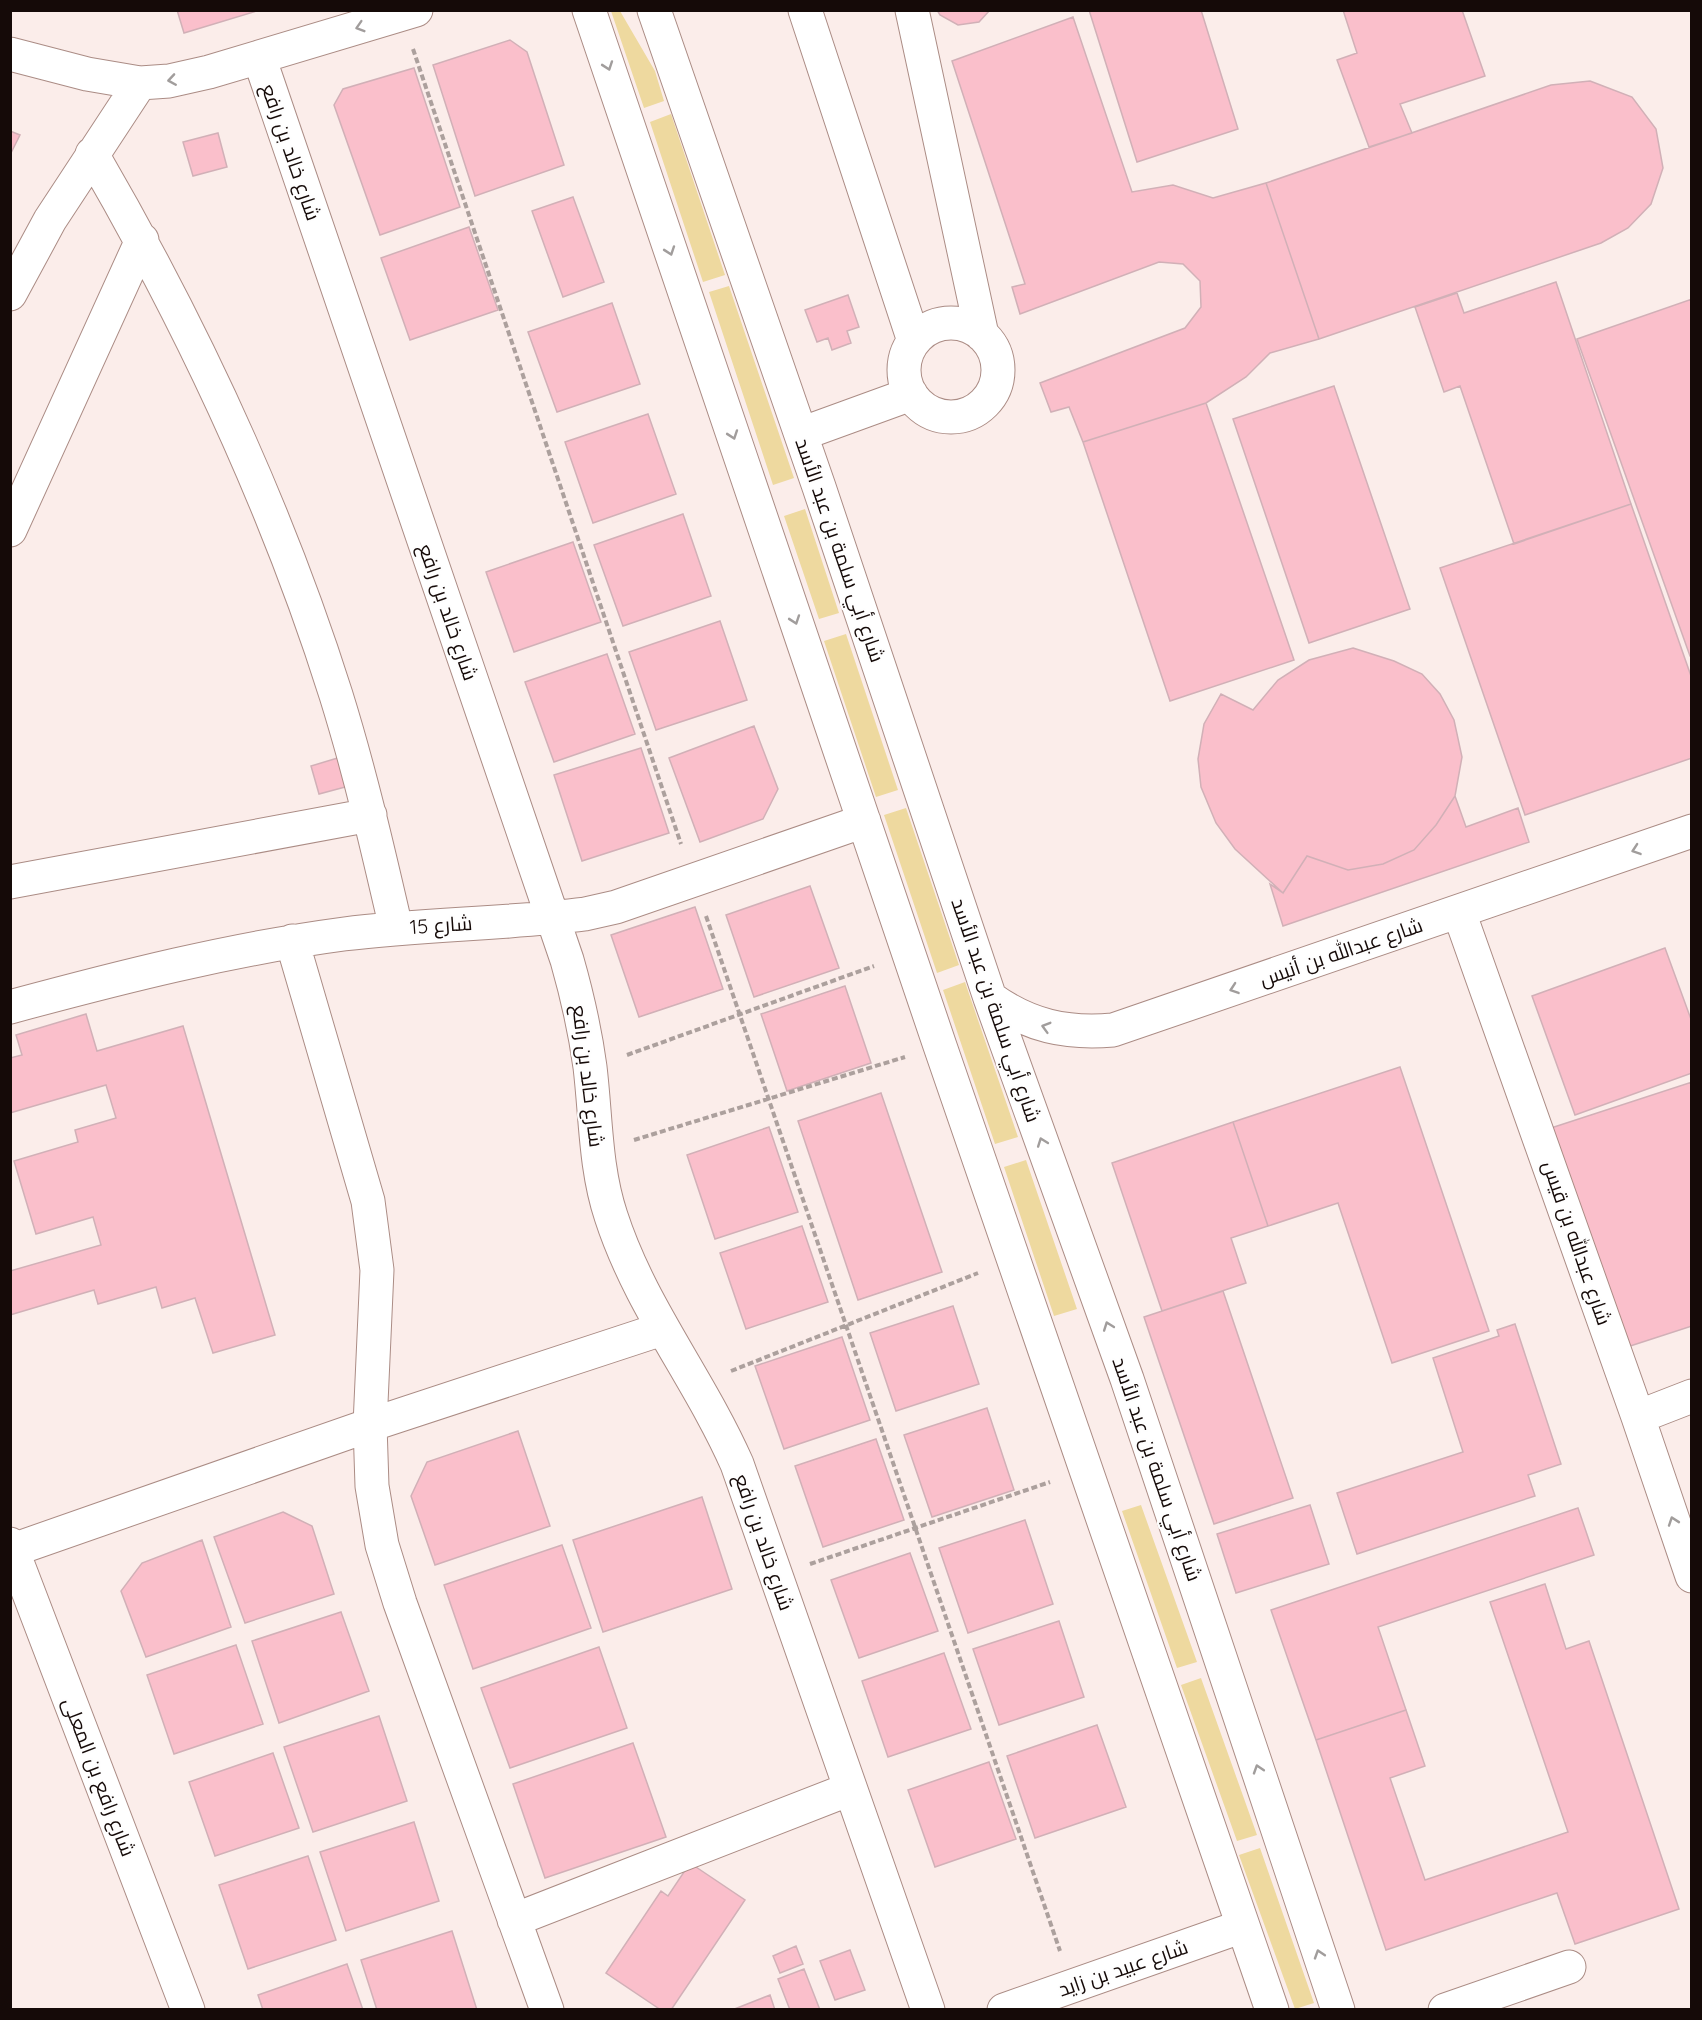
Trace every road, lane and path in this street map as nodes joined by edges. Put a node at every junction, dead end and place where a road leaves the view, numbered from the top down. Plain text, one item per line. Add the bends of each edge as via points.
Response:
1 (589, 10) edge
2 (805, 10) edge
3 (912, 10) edge
4 (409, 13) edge
5 (662, 18) edge
6 (10, 54) edge
7 (259, 57) junction
8 (140, 83) junction
9 (92, 154) junction
10 (142, 240) junction
11 (10, 294) edge
12 (982, 335) junction
13 (914, 341) junction
14 (908, 386) junction
15 (798, 426) junction
16 (10, 530) edge
17 (370, 815) junction
18 (864, 821) junction
19 (1692, 831) edge
20 (694, 881) junction
21 (10, 882) edge
22 (1459, 912) junction
23 (553, 919) junction
24 (396, 928) junction
25 (292, 941) junction
26 (909, 954) junction
27 (990, 998) junction
28 (10, 1007) edge
29 (740, 1015) junction
30 (940, 1046) junction
31 (590, 1069) junction
32 (768, 1099) junction
33 (597, 1152) junction
34 (1014, 1260) junction
35 (846, 1325) junction
36 (662, 1329) junction
37 (697, 1384) junction
38 (1692, 1396) edge
39 (1638, 1417) junction
40 (370, 1425) junction
41 (1087, 1470) junction
42 (915, 1528) junction
43 (11, 1548) edge
44 (776, 1575) junction
45 (1692, 1576) edge
46 (850, 1789) junction
47 (514, 1920) junction
48 (1243, 1926) junction
49 (1569, 1967) dead end
50 (1072, 1986) junction
51 (189, 2010) edge
52 (547, 2010) edge
53 (928, 2010) edge
54 (1004, 2010) edge
55 (1272, 2010) edge
56 (1338, 2010) edge
57 (1445, 2010) edge

1 -> 18 street
2 - 13 street
3 - 12 street
4 -> 7 street
4 - 20 path
5 - 15 street, شارع أبي سلمة بن عبد الأسد
6 - 8 street
7 -> 8 street via 179,79
7 - 23 street, شارع خالد بن رافع
8 - 9 street
9 - 10 street
9 - 11 street
10 - 16 street
10 - 17 street via 251,463 336,696
12 - 13 street via 968,327 946,324 925,331
12 - 14 street via 998,363 995,386 982,407 951,418 935,414 921,406
13 - 14 street via 904,366
14 - 15 street
15 - 27 street, شارع أبي سلمة بن عبد الأسد
17 - 21 street
17 - 24 street
18 - 20 street, شارع 15
18 - 26 street
19 -> 22 street, شارع عبدالله بن أنيس
20 - 23 street, شارع 15 via 616,908
20 - 29 path
22 -> 27 street, شارع عبدالله بن أنيس via 1113,1030 1056,1030 1010,1012
22 - 39 street, شارع عبدالله بن قيس
23 - 24 street, شارع 15
23 - 31 street, شارع خالد بن رافع via 578,996
24 - 25 street, شارع 15
25 - 28 street, شارع 15 via 142,971
25 - 40 street via 368,1201 377,1270
26 - 29 path
26 - 30 street
56 -> 27 street, شارع أبي سلمة بن عبد الأسد via 1127,1379
29 - 31 path
29 - 32 path
30 - 32 path
30 - 34 street
31 - 33 street, شارع خالد بن رافع
32 - 33 path
32 - 35 path
33 - 36 street, شارع خالد بن رافع via 610,1214 632,1273
34 - 35 path
34 - 41 street
35 - 37 path
35 - 42 path
36 - 37 street, شارع خالد بن رافع
36 - 40 street
37 - 44 street, شارع خالد بن رافع via 737,1464
38 - 39 street
45 -> 39 street, شارع عبدالله بن قيس
40 - 43 street
40 - 47 street via 372,1486 382,1545
41 - 42 path
41 - 48 street
42 - 44 path
42 - 50 path
43 - 51 street, شارع رافع بن المعلى
44 - 46 street, شارع خالد بن رافع
46 - 47 street
46 - 53 street, شارع خالد بن رافع
47 - 52 street
48 - 50 street, شارع عبيد بن زايد
48 - 55 street
49 - 57 street
50 - 54 street, شارع عبيد بن زايد

